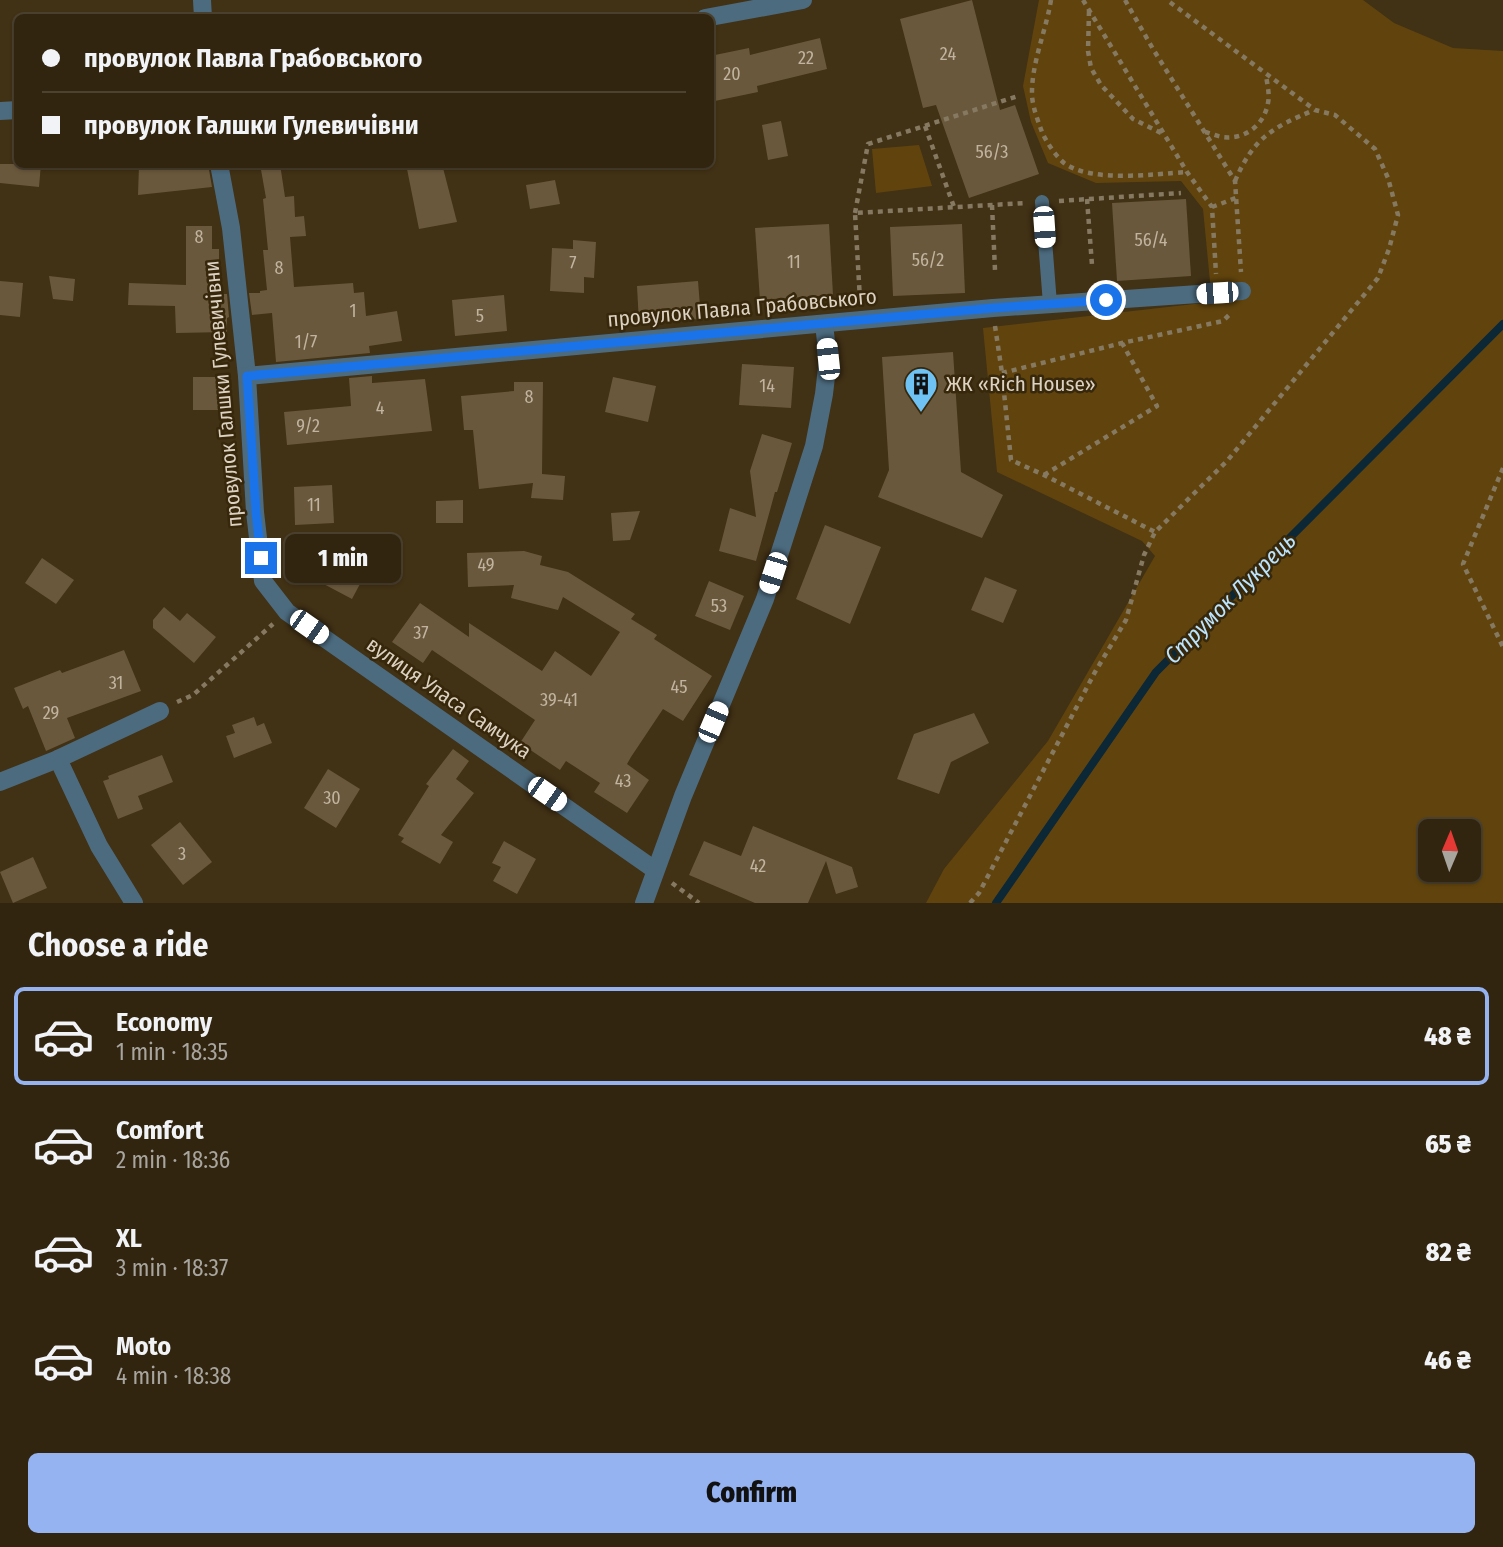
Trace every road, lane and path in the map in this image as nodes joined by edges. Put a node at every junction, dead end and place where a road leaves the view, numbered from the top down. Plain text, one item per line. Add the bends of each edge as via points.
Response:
1 (803, 0) edge
2 (1051, 0) edge
3 (1083, 0) edge
4 (1125, 0) edge
5 (1167, 0) edge
6 (1089, 10) junction
7 (714, 16) edge
8 (1265, 73) junction
9 (1017, 96) dead end
10 (1315, 110) junction
11 (925, 126) junction
12 (1204, 132) junction
13 (1165, 135) junction
14 (220, 168) edge
15 (1187, 172) junction
16 (1235, 181) junction
17 (1181, 193) dead end
18 (1236, 198) junction
19 (1087, 199) junction
20 (1042, 202) junction
21 (992, 205) junction
22 (954, 207) junction
23 (1212, 207) junction
24 (855, 214) junction
25 (1092, 265) dead end
26 (995, 270) dead end
27 (1242, 291) junction
28 (1217, 293) junction
29 (860, 301) dead end
30 (1050, 304) junction
31 (993, 308) junction
32 (824, 324) junction
33 (1122, 343) junction
34 (1002, 373) junction
35 (247, 376) junction
36 (1503, 468) edge
37 (1044, 475) junction
38 (1155, 532) junction
39 (287, 612) junction
40 (1503, 648) edge
41 (160, 711) joint
42 (58, 759) junction
43 (0, 782) edge
44 (655, 870) junction
45 (134, 903) edge
46 (644, 903) edge
47 (699, 903) edge
48 (970, 903) edge

1 - 7 street
2 - 15 path via 1032,96 1047,144 1065,163 1088,173
3 - 6 path
4 - 12 path
5 - 8 path
6 - 13 path
6 - 13 path via 1088,51 1101,85 1133,119
8 - 10 path
8 - 12 path via 1268,104 1250,132 1223,137
9 - 11 path
10 - 16 path via 1282,124 1259,141
10 - 38 path via 1335,115 1375,149 1398,215 1389,249 1378,278 1270,410 1227,461
11 - 22 path
11 - 24 path via 867,144
12 - 16 path
13 - 15 path
14 - 35 street, провулок Галшки Гулевичівни
15 - 23 path
16 - 18 path
17 - 19 path
18 - 23 path
18 - 27 path
19 - 20 path
19 - 25 path
20 - 21 path
20 - 30 lane
21 - 22 path
21 - 26 path
22 - 24 path
23 - 28 path
24 - 29 path
27 - 28 street, провулок Павла Грабовського
27 - 33 path via 1238,306 1223,321
28 - 30 street, провулок Павла Грабовського
30 - 31 street, провулок Павла Грабовського
31 - 32 street, провулок Павла Грабовського
31 - 34 path
32 - 35 street, провулок Павла Грабовського
32 - 44 street via 828,359 814,446 765,599
33 - 34 path
33 - 37 path via 1157,406
34 - 37 path via 1011,460
35 - 39 street, провулок Галшки Гулевичівни via 263,581
36 - 40 path via 1463,564
37 - 38 path
38 - 48 path via 1126,620
39 - 41 path via 193,695
39 - 44 street, вулиця Уласа Самчука
41 - 42 street
42 - 43 street
42 - 45 street via 99,846
44 - 46 street
44 - 47 path

